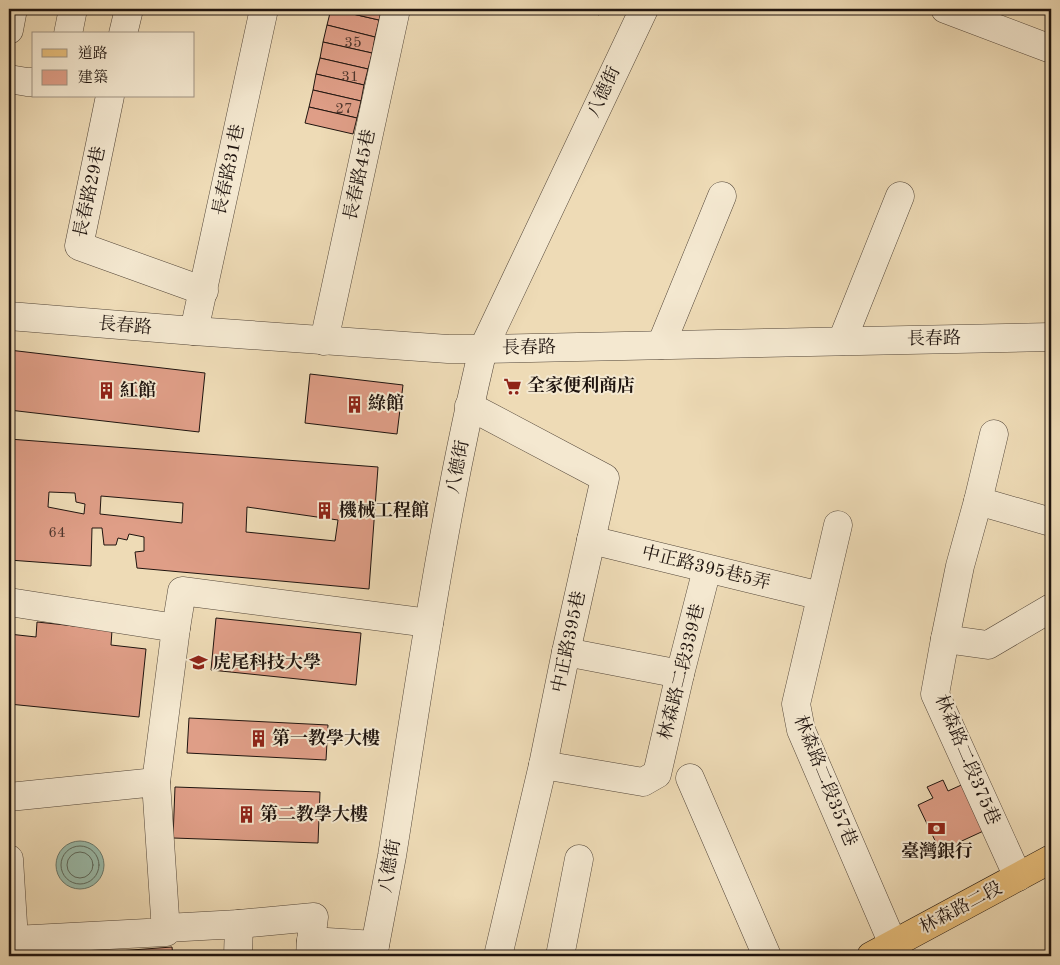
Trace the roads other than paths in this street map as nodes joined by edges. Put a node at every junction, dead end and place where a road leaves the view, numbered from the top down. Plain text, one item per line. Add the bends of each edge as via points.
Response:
1 (13, 9) edge
2 (73, 9) edge
3 (129, 9) edge
4 (264, 9) edge
5 (396, 9) edge
6 (644, 9) edge
7 (945, 9) edge
8 (9, 30) edge
9 (68, 32) edge
10 (123, 32) edge
11 (1051, 49) edge
12 (9, 79) edge
13 (32, 82) edge
14 (110, 98) edge
15 (722, 196) dead end
16 (900, 196) dead end
17 (204, 290) junction
18 (9, 316) edge
19 (194, 331) junction
20 (1051, 337) edge
21 (324, 341) junction
22 (842, 342) junction
23 (661, 345) junction
24 (482, 349) junction
25 (469, 406) junction
26 (994, 434) dead end
27 (978, 501) junction
28 (1051, 522) edge
29 (838, 525) dead end
30 (591, 540) junction
31 (708, 569) junction
32 (820, 596) junction
33 (9, 602) edge
34 (1051, 608) edge
35 (428, 623) junction
36 (176, 628) junction
37 (945, 639) junction
38 (566, 652) junction
39 (680, 674) junction
40 (543, 765) junction
41 (690, 778) dead end
42 (156, 782) junction
43 (9, 797) edge
44 (579, 858) dead end
45 (9, 859) edge
46 (1051, 859) edge
47 (1018, 877) junction
48 (239, 924) junction
49 (166, 928) junction
50 (11, 941) edge
51 (310, 948) edge
52 (882, 950) edge
53 (374, 951) edge
54 (238, 956) edge
55 (498, 956) edge
56 (560, 956) edge
57 (767, 956) edge

1 - 8 street
2 - 9 street
3 - 10 street
4 - 17 street, 長春路31巷
5 - 21 street, 長春路45巷
6 - 24 street, 八德街
7 - 11 street
12 - 13 street
14 - 17 street, 長春路29巷 via 79,246
15 - 23 street
16 - 22 street
17 - 19 street, 長春路31巷
18 - 19 street, 長春路
19 - 21 street, 長春路
20 - 22 street, 長春路
21 - 24 street, 長春路
22 - 23 street, 長春路
23 - 24 street, 長春路
24 - 25 street, 八德街
25 - 30 street, 中正路395巷 via 605,478
25 - 35 street, 八德街
26 - 27 street, 林森路二段375巷
27 - 28 street
27 - 37 street, 林森路二段375巷
29 - 32 street, 林森路二段357巷
30 - 31 street, 中正路395巷5弄
30 - 38 street, 中正路395巷
31 - 32 street, 中正路395巷5弄
31 - 39 street, 林森路二段339巷
32 - 52 street, 林森路二段357巷 via 796,704 801,730
33 - 36 street
34 - 37 street via 988,645
35 - 36 street via 182,590
35 - 53 street, 八德街
36 - 42 street
37 - 47 street, 林森路二段375巷 via 935,694
38 - 39 street
38 - 40 street, 中正路395巷
39 - 40 street, 林森路二段339巷 via 657,774 644,782
40 - 55 street, 中正路395巷
41 - 57 street
42 - 43 street
42 - 49 street
44 - 56 street
45 - 50 street
46 - 47 main road, 林森路二段
47 - 52 main road, 林森路二段
48 - 49 street
48 - 51 street via 314,917
48 - 54 street
49 - 50 street via 166,932
51 - 53 street

